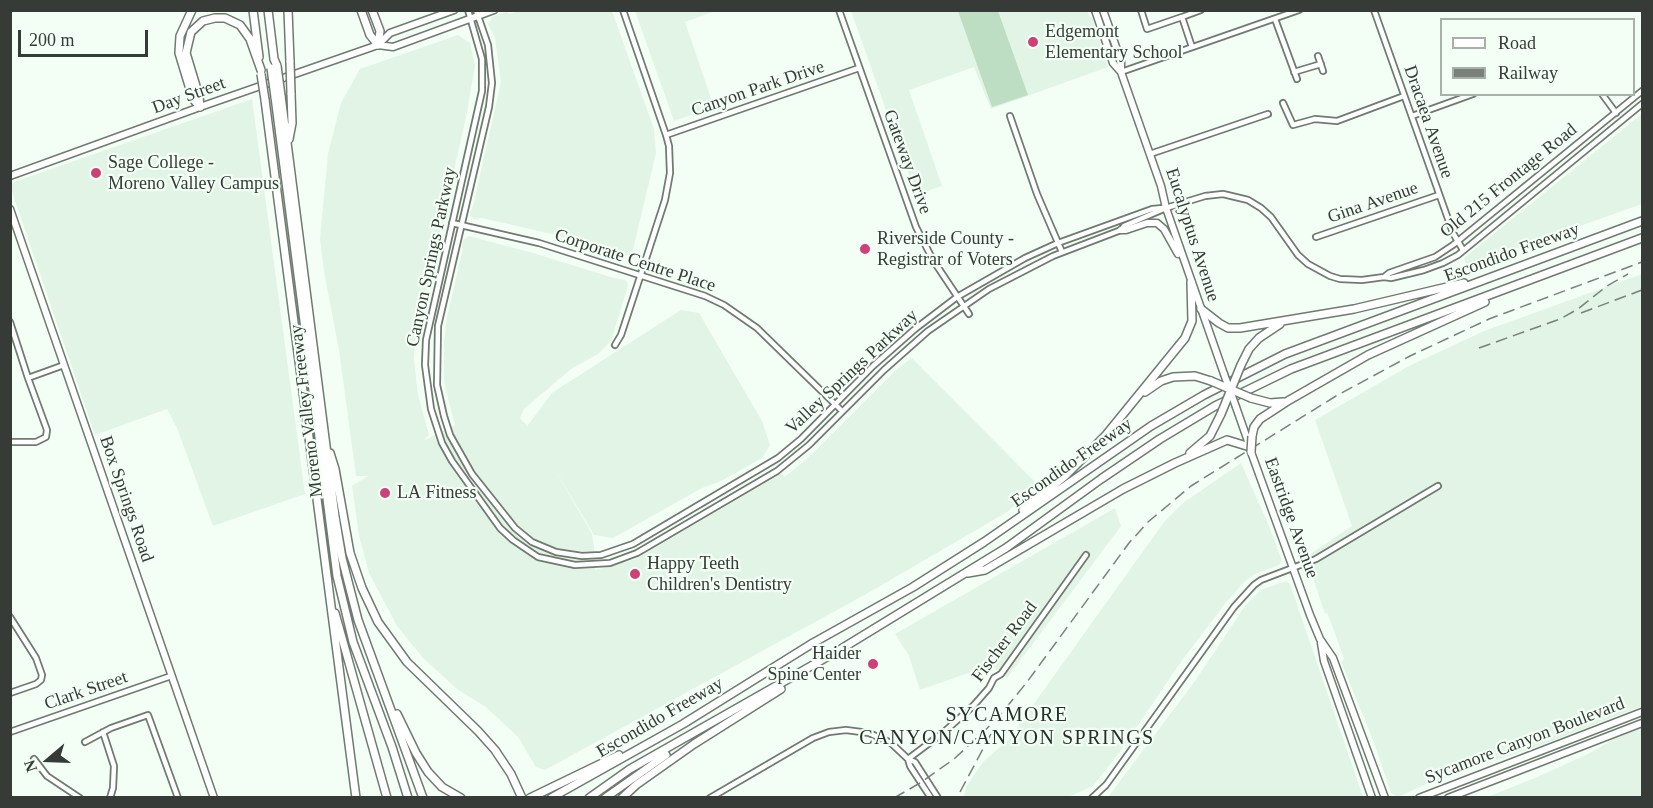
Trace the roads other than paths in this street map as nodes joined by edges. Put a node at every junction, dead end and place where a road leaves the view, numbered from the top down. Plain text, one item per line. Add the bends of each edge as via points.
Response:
1 (192, 10) edge
2 (253, 10) edge
3 (268, 10) edge
4 (288, 10) edge
5 (361, 10) edge
6 (372, 10) edge
7 (454, 10) edge
8 (468, 10) edge
9 (494, 10) edge
10 (623, 10) edge
11 (839, 10) edge
12 (1095, 10) edge
13 (1141, 10) edge
14 (1201, 10) edge
15 (1299, 10) edge
16 (1374, 10) edge
17 (1106, 11) edge
18 (475, 15) edge
19 (1182, 17) junction
20 (1275, 19) junction
21 (378, 45) junction
22 (1192, 47) junction
23 (1318, 56) dead end
24 (1321, 64) junction
25 (859, 68) junction
26 (1323, 71) dead end
27 (261, 72) junction
28 (1121, 72) junction
29 (1294, 72) junction
30 (1297, 80) dead end
31 (1642, 91) edge
32 (1404, 96) junction
33 (1467, 96) edge
34 (1603, 96) edge
35 (278, 97) junction
36 (1283, 103) dead end
37 (1642, 104) edge
38 (200, 107) junction
39 (1616, 113) junction
40 (1268, 114) dead end
41 (1010, 116) dead end
42 (1412, 116) junction
43 (666, 135) junction
44 (288, 145) junction
45 (1150, 154) junction
46 (10, 176) edge
47 (1439, 195) junction
48 (1166, 208) junction
49 (10, 209) edge
50 (1642, 221) edge
51 (452, 223) junction
52 (462, 225) junction
53 (1121, 230) junction
54 (1316, 237) dead end
55 (1642, 238) edge
56 (1457, 241) junction
57 (1058, 243) junction
58 (1463, 250) junction
59 (1062, 252) junction
60 (1187, 270) junction
61 (641, 274) junction
62 (1384, 277) junction
63 (1538, 278) junction
64 (1476, 281) junction
65 (1191, 282) junction
66 (957, 297) junction
67 (963, 306) junction
68 (1202, 309) junction
69 (969, 314) dead end
70 (10, 322) edge
71 (1285, 322) junction
72 (615, 345) dead end
73 (64, 365) junction
74 (27, 378) junction
75 (1230, 391) junction
76 (1286, 402) junction
77 (835, 404) junction
78 (1132, 404) junction
79 (1236, 407) joint
80 (842, 411) junction
81 (1249, 438) junction
82 (10, 442) edge
83 (327, 443) junction
84 (1250, 449) junction
85 (1175, 463) junction
86 (1438, 486) dead end
87 (532, 542) joint
88 (984, 542) junction
89 (529, 550) joint
90 (1086, 555) dead end
91 (1294, 567) junction
92 (963, 575) junction
93 (327, 581) junction
94 (10, 617) edge
95 (1320, 639) junction
96 (841, 649) junction
97 (171, 676) junction
98 (10, 693) edge
99 (387, 698) junction
100 (1642, 712) edge
101 (1642, 723) edge
102 (683, 724) junction
103 (708, 727) junction
104 (10, 732) edge
105 (104, 732) junction
106 (85, 742) dead end
107 (34, 759) dead end
108 (908, 759) junction
109 (350, 763) junction
110 (80, 798) edge
111 (110, 798) edge
112 (178, 798) edge
113 (214, 798) edge
114 (350, 798) edge
115 (356, 798) edge
116 (387, 798) edge
117 (408, 798) edge
118 (423, 798) edge
119 (461, 798) edge
120 (522, 798) edge
121 (530, 798) edge
122 (551, 798) edge
123 (589, 798) edge
124 (605, 798) edge
125 (622, 798) edge
126 (710, 798) edge
127 (931, 798) edge
128 (938, 798) edge
129 (1092, 798) edge
130 (1372, 798) edge
131 (1385, 798) edge
132 (1419, 798) edge
133 (1448, 798) edge

1 - 38 highway via 180,36 179,53 193,99
2 - 27 highway, Moreno Valley Freeway
3 - 35 highway, Moreno Valley Freeway, bridge
4 - 44 highway, bridge via 292,123
5 - 21 highway
6 - 21 highway via 380,31
7 - 21 main road, Day Street via 390,33
8 - 18 street, Canyon Springs Parkway
9 - 18 main road, Day Street
10 - 43 street
11 - 25 street, Gateway Drive
12 - 28 main road, Eucalyptus Avenue via 1113,63
13 - 19 street via 1147,28
14 - 19 street
15 - 20 street
16 - 32 street, Dracaea Avenue
17 - 28 main road, Eucalyptus Avenue
18 - 21 main road, Day Street via 393,47
18 - 51 street, Canyon Springs Parkway via 483,78
18 - 52 street, Canyon Springs Parkway via 488,45 492,83
19 - 22 street
20 - 22 street
20 - 29 street
21 - 38 main road, Day Street
22 - 28 street
23 - 24 street
24 - 26 street
24 - 29 street
25 - 43 street, Canyon Park Drive
25 - 66 street, Gateway Drive via 915,227
27 - 38 highway via 250,39 240,25 225,18 203,21 191,32 186,53
27 - 93 highway, Moreno Valley Freeway, bridge
28 - 45 main road, Eucalyptus Avenue
29 - 30 street
31 - 39 street, Old 215 Frontage Road
32 - 36 street via 1337,121 1315,119 1293,125
32 - 42 street, Dracaea Avenue
33 - 42 street
34 - 39 street
35 - 44 highway, Moreno Valley Freeway
35 - 117 highway via 337,576 354,642
37 - 58 street, Old 215 Frontage Road
38 - 46 main road, Day Street
39 - 56 street, Old 215 Frontage Road
40 - 45 street
41 - 57 street
42 - 47 street, Dracaea Avenue
43 - 61 street via 670,159 668,188
44 - 83 highway, Moreno Valley Freeway
45 - 48 main road, Eucalyptus Avenue
47 - 54 street, Gina Avenue
47 - 56 street, Dracaea Avenue
48 - 53 street, Valley Springs Parkway
48 - 57 street, Valley Springs Parkway via 1152,209
48 - 60 main road, Eucalyptus Avenue
48 - 62 street, Old 215 Frontage Road via 1212,194 1240,197 1271,217 1298,255 1319,271 1341,279
49 - 73 main road, Box Springs Road
50 - 64 highway, Escondido Freeway
51 - 52 street, Corporate Centre Place
51 - 89 street, Canyon Springs Parkway via 426,340 431,409 442,443 464,478 500,528
52 - 61 street, Corporate Centre Place
52 - 87 street, Canyon Springs Parkway via 437,334 436,372 442,409 450,435 468,468 501,513
53 - 59 street, Valley Springs Parkway
53 - 60 main road via 1150,222 1159,225
55 - 63 highway, Escondido Freeway
56 - 58 street, Dracaea Avenue
56 - 62 street, Old 215 Frontage Road via 1435,257
57 - 59 street
57 - 66 street, Valley Springs Parkway
58 - 62 street, Old 215 Frontage Road via 1435,267
59 - 67 street, Valley Springs Parkway
60 - 65 main road, Eucalyptus Avenue
61 - 72 street
61 - 77 street, Corporate Centre Place via 705,296 740,315
63 - 76 highway via 1368,356
63 - 92 highway, Escondido Freeway via 1291,369 1215,406 1160,439
64 - 71 highway
64 - 88 highway, Escondido Freeway via 1285,354 1204,394 1151,426
65 - 68 main road, Eucalyptus Avenue
65 - 78 highway via 1189,332
66 - 67 street, Gateway Drive
66 - 77 street, Valley Springs Parkway via 896,346
67 - 69 street, Gateway Drive
67 - 80 street, Valley Springs Parkway via 897,357
68 - 71 highway via 1228,328
68 - 75 main road, Eucalyptus Avenue, bridge
70 - 74 street
71 - 75 highway, bridge via 1259,338 1250,349
73 - 74 street
73 - 97 main road, Box Springs Road
74 - 82 street via 45,422 46,437 36,442
75 - 76 highway, bridge via 1270,403
75 - 78 highway, bridge via 1195,376 1173,377 1152,386
75 - 79 main road, Eucalyptus Avenue, bridge
75 - 85 highway, bridge via 1210,436
76 - 81 highway via 1260,419
77 - 80 street, Corporate Centre Place
77 - 87 street, Valley Springs Parkway via 778,458 633,544 609,553 582,556 556,552
78 - 88 highway via 1065,476
79 - 81 main road, Eastridge Avenue
80 - 89 street, Valley Springs Parkway via 784,466 637,554 610,563 575,565 538,557
81 - 84 highway, bridge
83 - 99 highway, Moreno Valley Freeway via 346,574 358,620
83 - 120 highway via 350,553 378,622 407,662 487,741
84 - 85 highway via 1227,440
84 - 91 main road, Eastridge Avenue, bridge
85 - 92 highway via 985,570
86 - 91 street via 1316,559
88 - 102 highway, Escondido Freeway
90 - 108 street, Fischer Road via 1001,674 944,732
91 - 95 main road, Eastridge Avenue
91 - 129 street via 1261,580 1242,597 1106,786
92 - 96 highway, Escondido Freeway
93 - 109 highway, Moreno Valley Freeway
93 - 116 highway
94 - 98 street via 42,675 36,684
95 - 130 main road, Eastridge Avenue via 1324,661
95 - 131 main road, Eastridge Avenue via 1333,658
96 - 103 highway, Escondido Freeway
96 - 125 highway via 694,744
97 - 104 street, Clark Street
97 - 113 main road, Box Springs Road
99 - 118 highway, Moreno Valley Freeway
99 - 119 highway via 428,772 442,787
100 - 132 main road, Sycamore Canyon Boulevard
101 - 133 main road, Sycamore Canyon Boulevard
102 - 121 highway
102 - 122 highway, Escondido Freeway
103 - 123 highway, Escondido Freeway via 630,770
103 - 124 highway
105 - 106 street
105 - 111 street via 114,766
105 - 112 street via 148,715
107 - 110 street via 47,776
108 - 126 street via 891,743 869,733 829,732
108 - 127 street
108 - 128 street via 915,762
109 - 114 highway
109 - 115 highway, Moreno Valley Freeway

